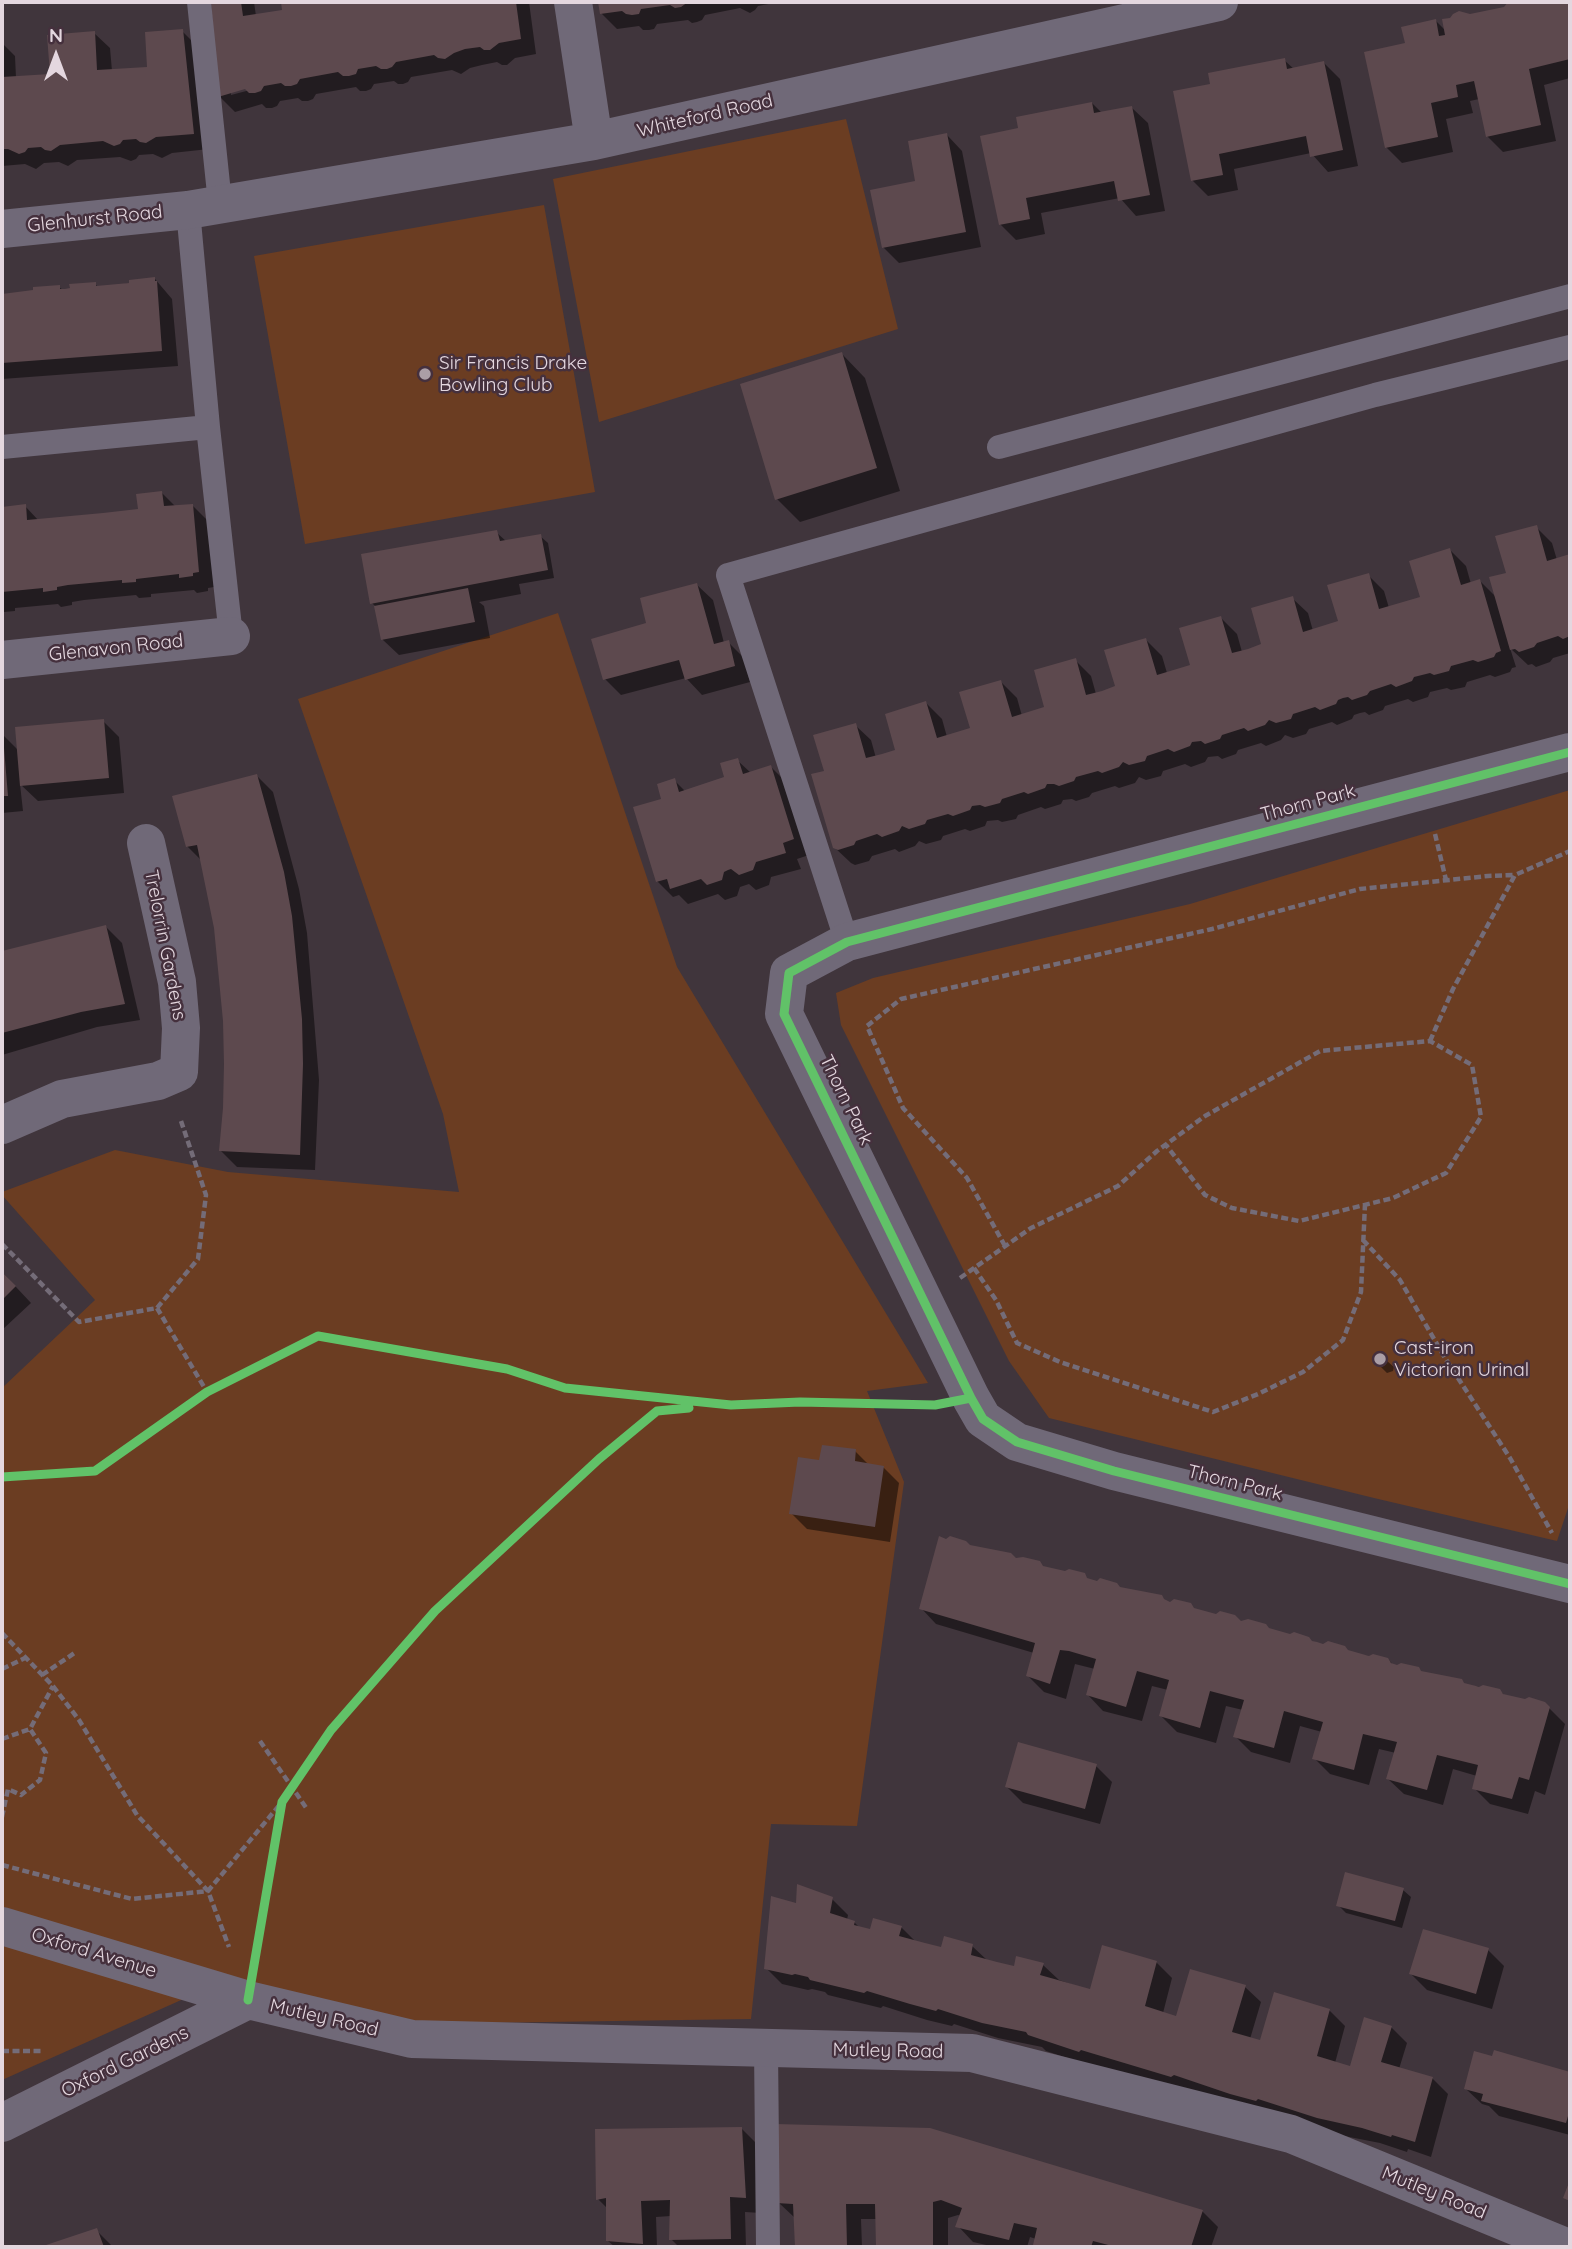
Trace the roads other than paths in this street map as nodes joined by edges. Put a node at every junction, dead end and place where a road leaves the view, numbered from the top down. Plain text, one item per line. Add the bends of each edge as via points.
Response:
1 (200, 2) edge
2 (573, 2) edge
3 (1219, 2) edge
4 (594, 141) junction
5 (204, 207) junction
6 (2, 229) edge
7 (1570, 296) edge
8 (1570, 347) edge
9 (208, 427) junction
10 (2, 447) edge
11 (999, 447) dead end
12 (231, 636) joint
13 (2, 660) edge
14 (1570, 752) edge
15 (146, 843) dead end
16 (847, 942) junction
17 (2, 1125) edge
18 (1570, 1584) edge
19 (2, 1926) edge
20 (186, 1981) joint
21 (248, 2000) junction
22 (766, 2048) junction
23 (2, 2123) edge
24 (768, 2247) edge
25 (1566, 2247) edge

1 - 5 lane
2 - 4 street
3 - 4 street, Whiteford Road
4 - 5 street, Whiteford Road
5 - 6 street, Glenhurst Road
5 - 9 lane
7 - 11 lane
8 - 16 lane via 1375,395 728,575
9 - 10 lane
9 - 12 lane
12 - 13 street, Glenavon Road
14 - 16 street, Thorn Park
15 - 17 street, Trelorrin Gardens via 177,982 179,1072 158,1081 62,1099
16 - 18 street, Thorn Park via 789,973 784,1014 983,1419 1017,1442 1114,1471
19 - 20 street, Oxford Avenue
20 - 21 street, Mutley Road
21 - 22 street, Mutley Road via 412,2039
21 - 23 street, Oxford Gardens
22 - 24 lane
22 - 25 street, Mutley Road via 972,2053 1291,2134

